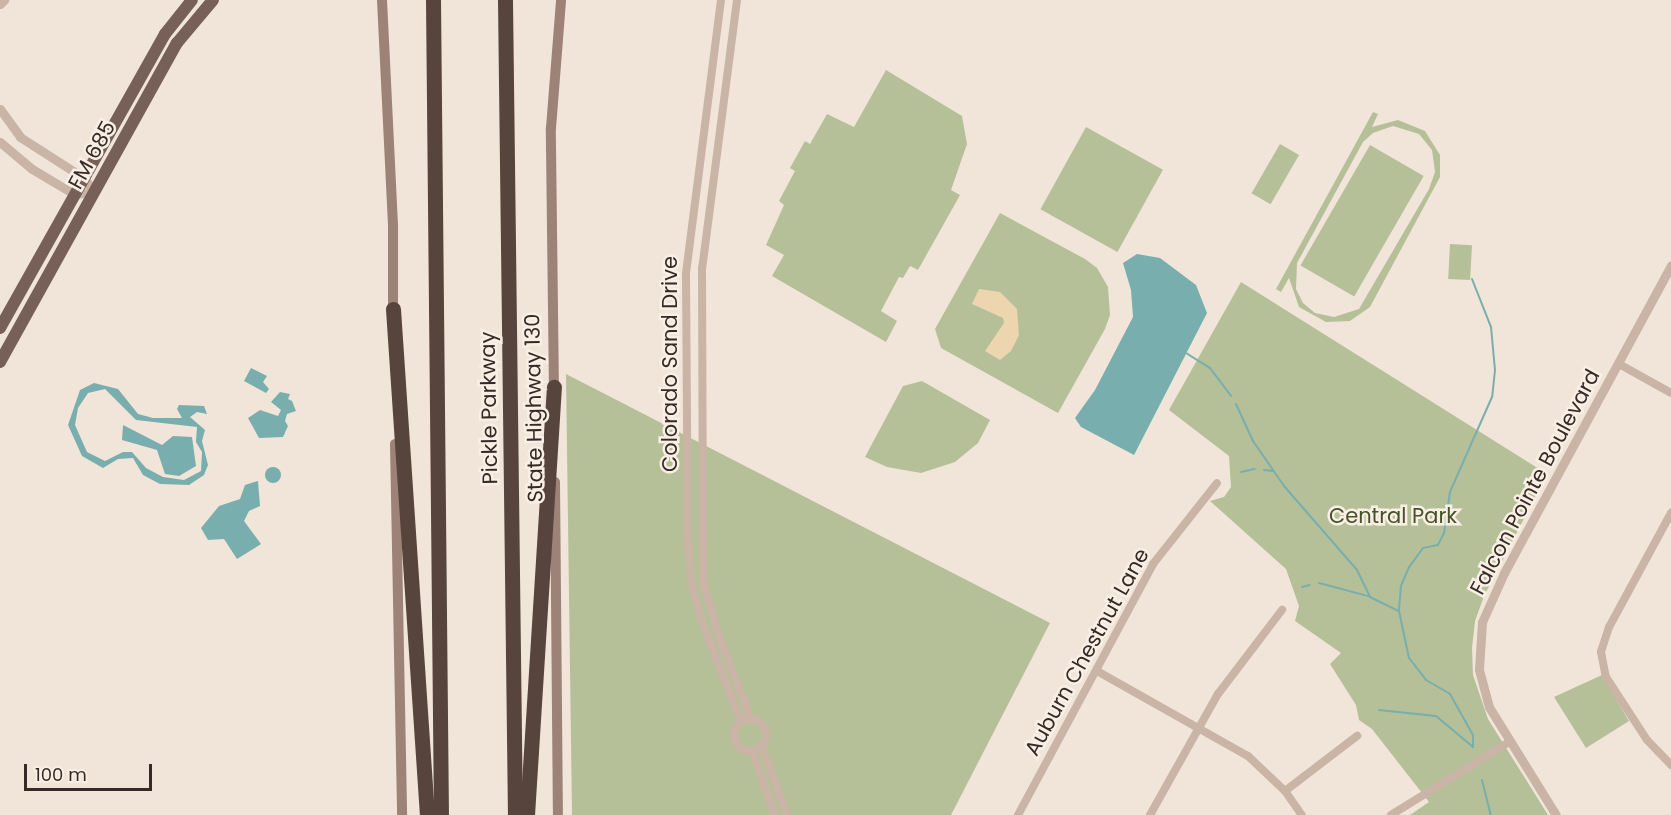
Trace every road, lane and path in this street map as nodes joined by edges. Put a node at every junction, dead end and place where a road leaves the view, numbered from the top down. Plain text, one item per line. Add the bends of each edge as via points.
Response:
1 (4, 0) edge
2 (192, 0) edge
3 (213, 0) edge
4 (382, 0) edge
5 (433, 0) edge
6 (506, 0) edge
7 (561, 0) edge
8 (721, 0) edge
9 (737, 0) edge
10 (0, 4) edge
11 (0, 109) edge
12 (0, 142) edge
13 (39, 152) junction
14 (32, 169) junction
15 (84, 178) junction
16 (94, 192) junction
17 (74, 194) junction
18 (1671, 266) edge
19 (686, 275) junction
20 (702, 290) junction
21 (393, 309) junction
22 (0, 328) edge
23 (0, 362) edge
24 (1619, 364) junction
25 (554, 387) junction
26 (1671, 393) edge
27 (1217, 483) dead end
28 (1671, 513) edge
29 (1282, 610) dead end
30 (1097, 671) junction
31 (751, 719) junction
32 (741, 722) junction
33 (1198, 728) junction
34 (1357, 736) dead end
35 (1509, 742) junction
36 (762, 747) junction
37 (752, 751) junction
38 (1671, 765) edge
39 (1285, 791) junction
40 (402, 815) edge
41 (427, 815) edge
42 (441, 815) edge
43 (515, 815) edge
44 (527, 815) edge
45 (558, 815) edge
46 (775, 815) edge
47 (787, 815) edge
48 (1018, 815) edge
49 (1150, 815) edge
50 (1302, 815) edge
51 (1391, 815) edge
52 (1556, 815) edge

1 - 10 street
2 - 15 main road, FM 685 / FM 685 via 165,34
3 - 16 main road, FM 685 / FM 685 via 177,44
4 - 21 main road
5 - 42 highway
6 - 43 highway, Pickle Parkway
7 - 25 main road, State Highway 130 via 551,128
8 - 19 street, Colorado Sand Drive
9 - 20 street, Colorado Sand Drive
11 - 13 street via 20,138
12 - 14 street
13 - 14 street
13 - 15 street
14 - 17 street
15 - 16 street
15 - 17 main road, FM 685 / FM 685
16 - 17 street
16 - 23 main road, FM 685 / FM 685
17 - 22 main road, FM 685 / FM 685
18 - 24 street, Falcon Pointe Boulevard
19 - 20 street
19 - 32 street, Colorado Sand Drive via 692,581 701,619
20 - 31 street, Colorado Sand Drive via 703,582
21 - 40 main road
21 - 41 highway
24 - 26 street
24 - 35 street, Falcon Pointe Boulevard via 1504,573 1482,622 1478,651 1482,686
25 - 44 highway
25 - 45 main road, State Highway 130
27 - 30 street, Auburn Chestnut Lane via 1153,564
28 - 38 street via 1609,627 1601,652 1606,677 1647,740
29 - 33 street via 1218,694
30 - 33 street
30 - 48 street, Auburn Chestnut Lane
31 - 32 street
31 - 36 street via 761,723 766,732
32 - 37 street via 735,730 735,741 742,749
33 - 39 street via 1248,756
33 - 49 street
34 - 39 street
35 - 51 street
35 - 52 street, Falcon Pointe Boulevard
36 - 37 street
36 - 47 street
37 - 46 street
39 - 50 street

